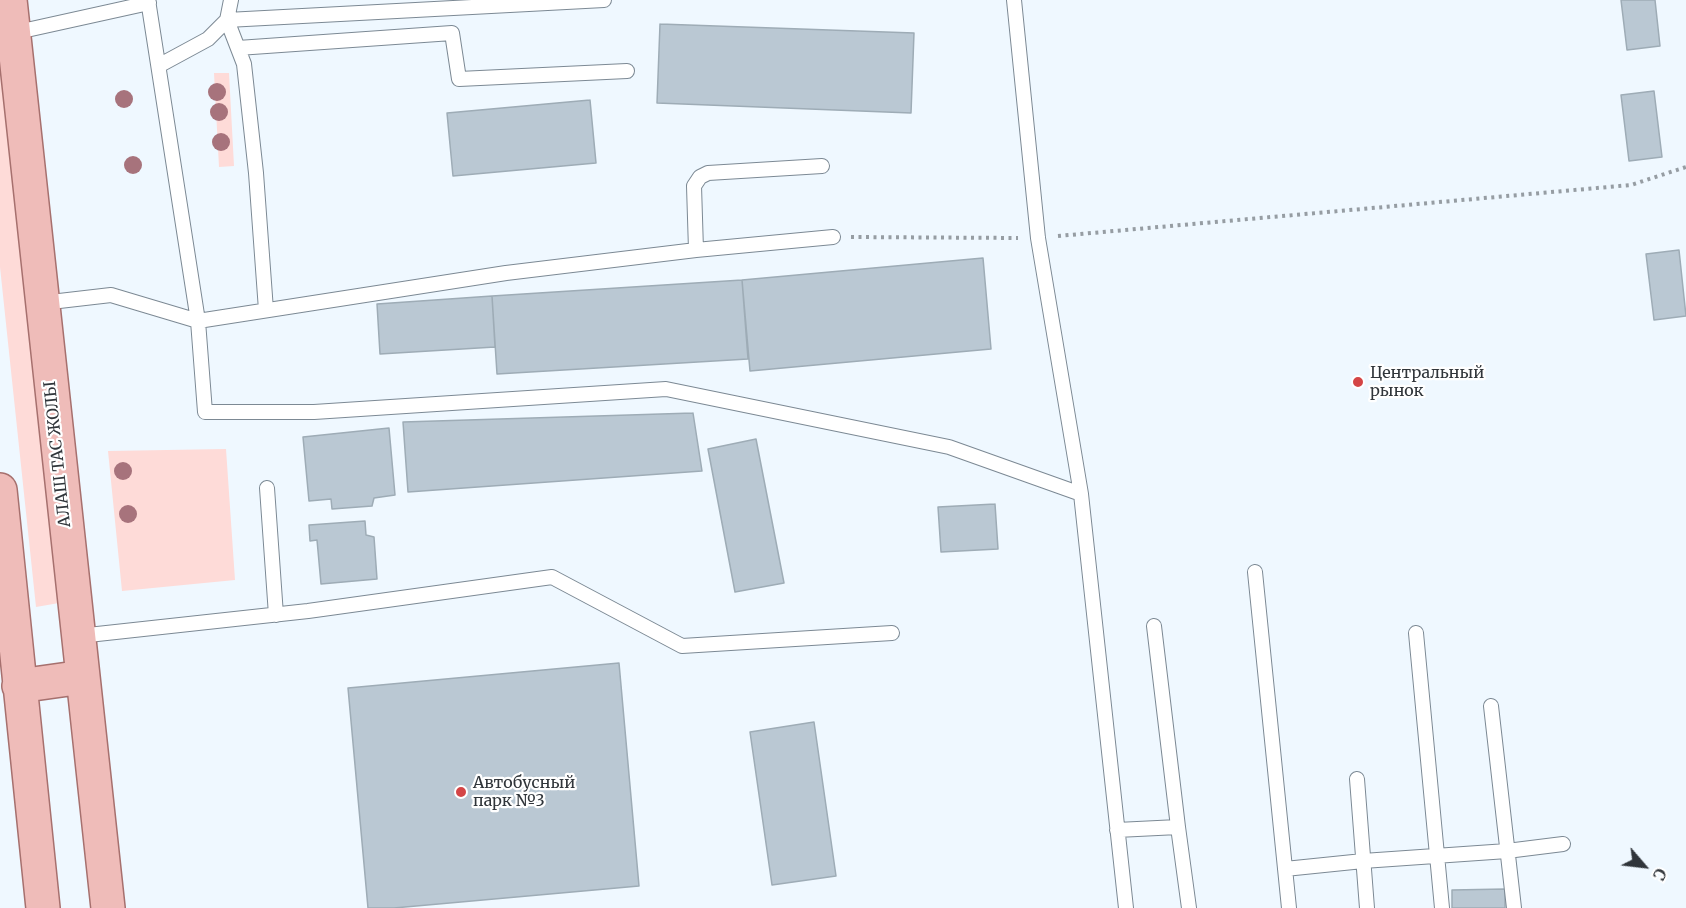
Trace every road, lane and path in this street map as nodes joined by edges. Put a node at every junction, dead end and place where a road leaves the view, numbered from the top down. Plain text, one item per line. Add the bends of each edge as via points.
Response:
1 (10, 0) edge
2 (231, 0) edge
3 (604, 0) edge
4 (1014, 0) edge
5 (148, 1) edge
6 (100, 7) edge
7 (227, 20) junction
8 (14, 33) junction
9 (238, 48) junction
10 (160, 65) junction
11 (627, 71) dead end
12 (822, 166) dead end
13 (1686, 167) edge
14 (832, 237) joint
15 (1038, 238) junction
16 (696, 250) junction
17 (42, 303) junction
18 (266, 310) junction
19 (198, 321) junction
20 (267, 488) dead end
21 (0, 490) edge
22 (1081, 494) junction
23 (1255, 572) dead end
24 (276, 615) junction
25 (1154, 626) dead end
26 (892, 633) dead end
27 (1416, 633) dead end
28 (79, 636) junction
29 (83, 677) junction
30 (19, 686) junction
31 (1491, 706) dead end
32 (1357, 779) dead end
33 (1178, 827) junction
34 (1117, 830) junction
35 (1563, 843) dead end
36 (1507, 851) junction
37 (1437, 857) junction
38 (1363, 861) junction
39 (1285, 868) junction
40 (42, 908) edge
41 (108, 908) edge
42 (1126, 908) edge
43 (1189, 908) edge
44 (1289, 908) edge
45 (1367, 908) edge
46 (1442, 908) edge
47 (1514, 908) edge

1 - 8 main road, АЛАШ ТАС ЖОЛЫ
2 - 7 lane
3 - 7 lane
4 - 15 lane
5 - 6 lane
5 - 10 lane
6 - 8 lane
7 - 9 lane
7 - 10 lane via 208,39
8 - 17 main road, АЛАШ ТАС ЖОЛЫ
9 - 11 lane via 452,33 459,79
9 - 18 lane via 244,64 256,173
10 - 19 lane
12 - 16 lane via 708,173 700,177 694,186
13 - 15 path via 1631,185
14 - 15 path
14 - 16 lane
15 - 22 lane
16 - 18 lane via 506,273
17 - 19 lane via 111,294
17 - 28 main road, АЛАШ ТАС ЖОЛЫ
18 - 19 lane
19 - 22 lane via 206,412 314,412 666,389 949,447
20 - 24 lane
21 - 30 main road
22 - 34 lane
23 - 39 lane
24 - 26 lane via 552,577 682,646
24 - 28 lane
25 - 33 lane
27 - 37 lane
28 - 29 main road, АЛАШ ТАС ЖОЛЫ
29 - 30 main road
29 - 41 main road, АЛАШ ТАС ЖОЛЫ
30 - 40 main road
31 - 36 lane
32 - 38 lane
33 - 34 lane
33 - 43 lane
34 - 42 lane
35 - 36 lane
36 - 37 lane
36 - 47 lane
37 - 38 lane
37 - 46 lane
38 - 39 lane
38 - 45 lane
39 - 44 lane

